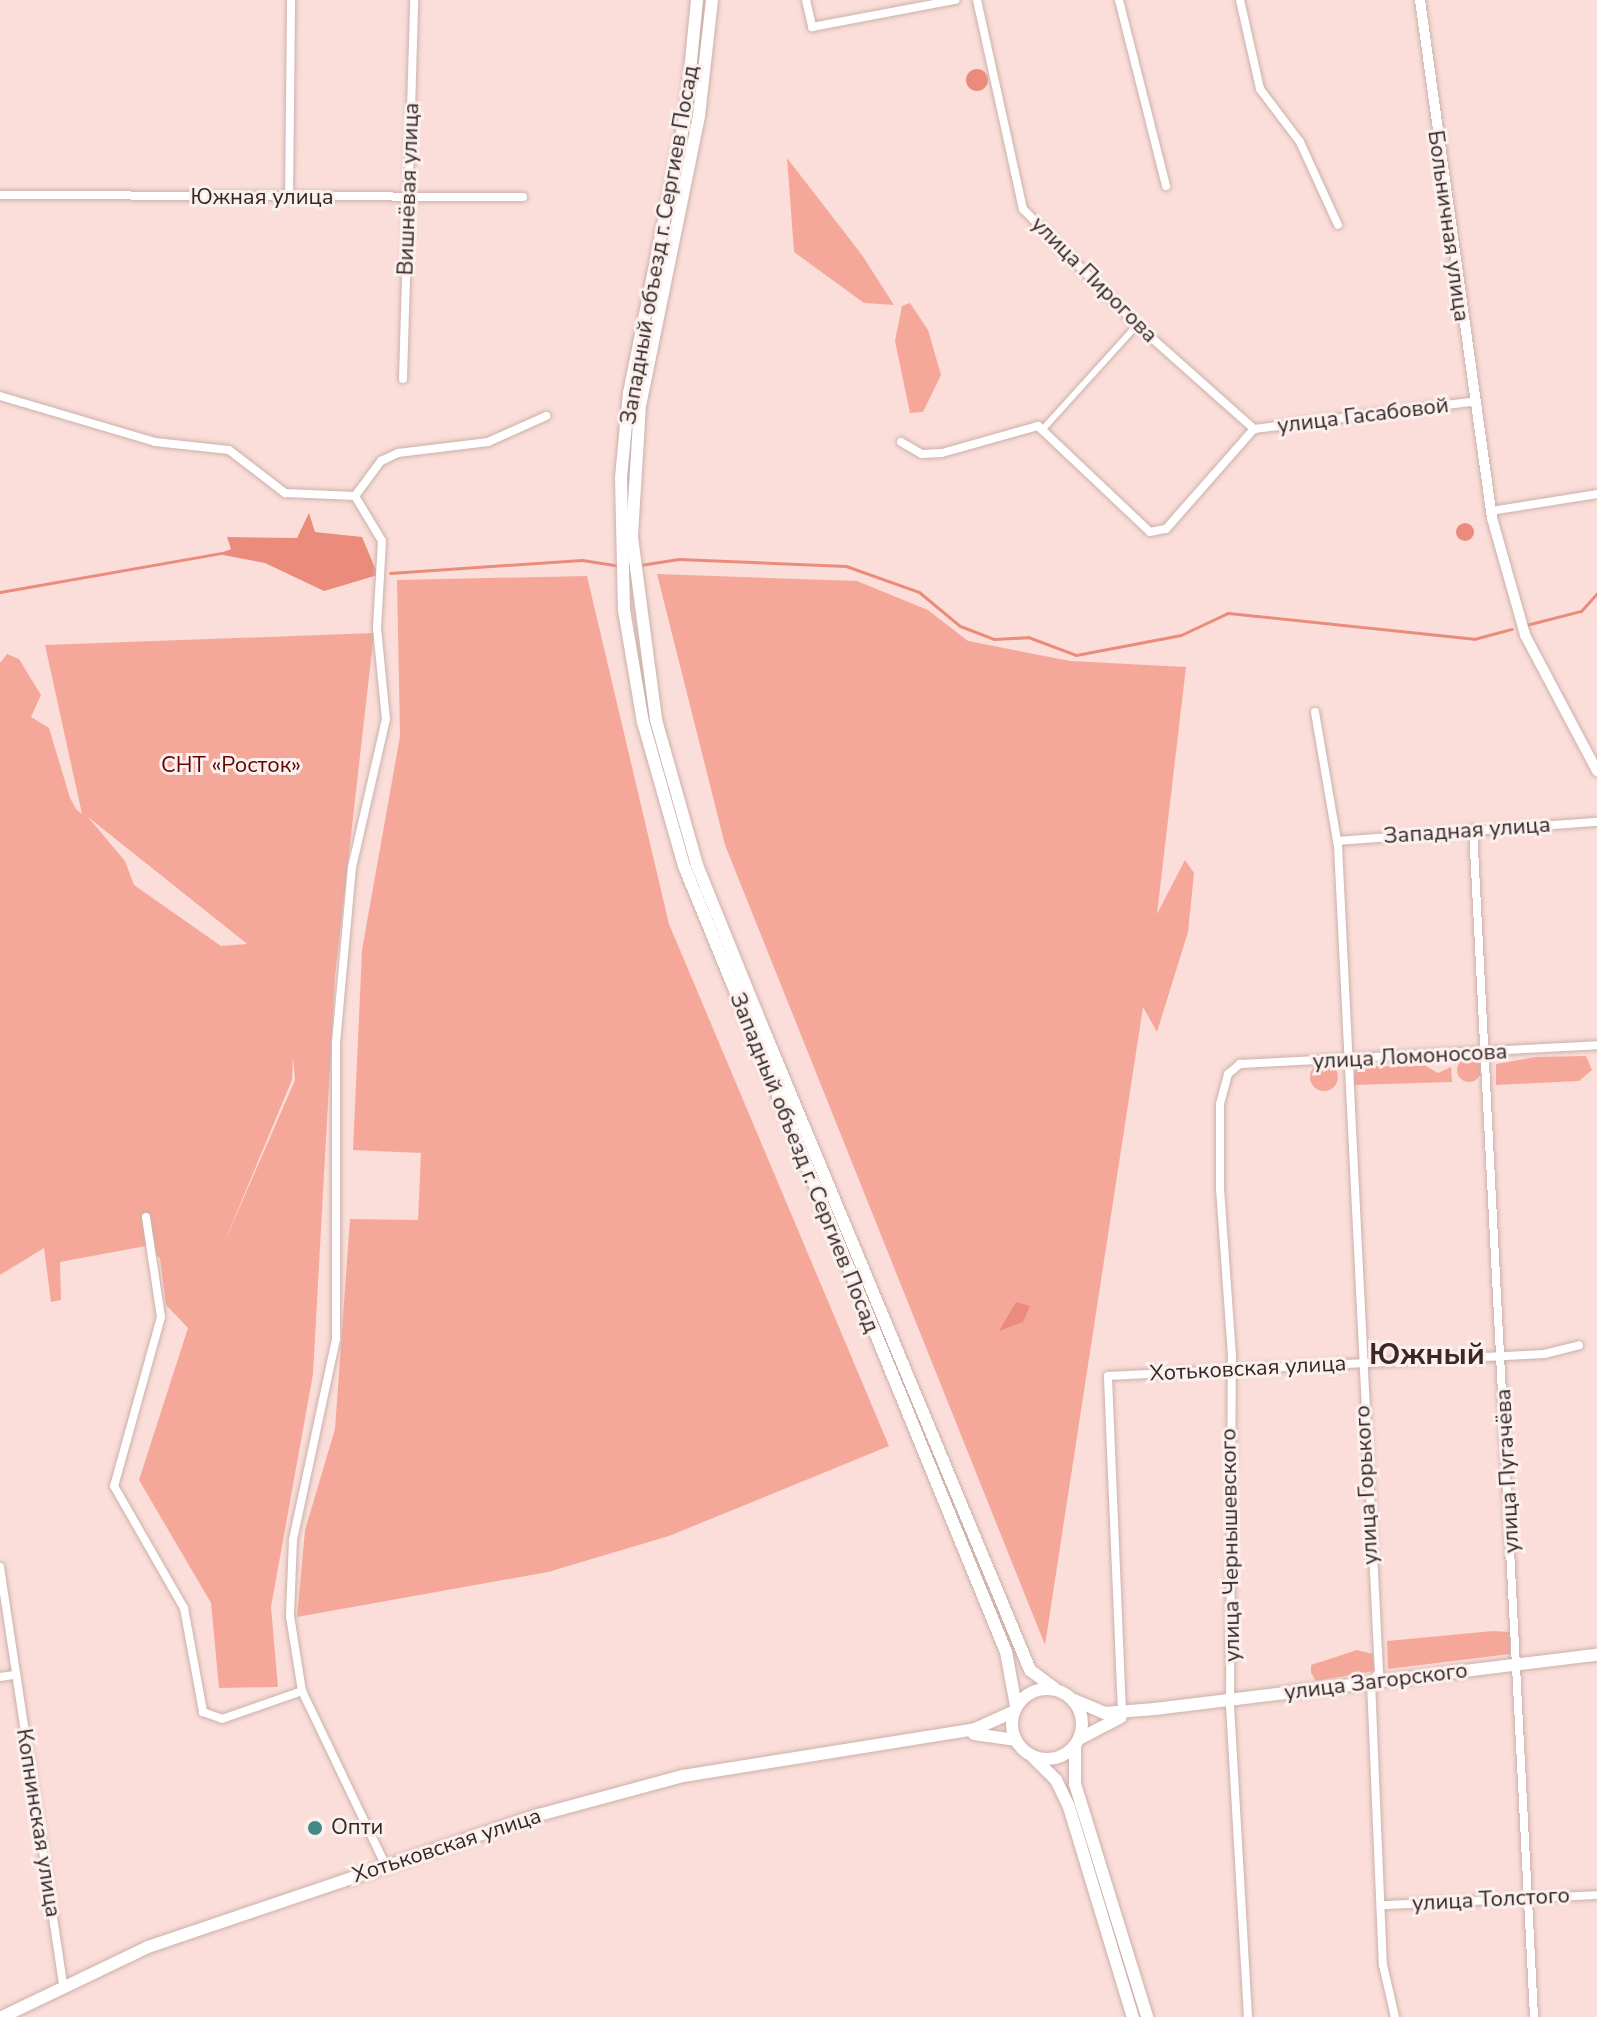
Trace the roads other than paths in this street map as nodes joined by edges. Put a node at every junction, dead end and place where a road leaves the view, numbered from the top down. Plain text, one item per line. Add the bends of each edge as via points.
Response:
1 (291, 0) edge
2 (414, 0) edge
3 (697, 0) edge
4 (712, 0) edge
5 (806, 0) edge
6 (955, 0) edge
7 (977, 0) edge
8 (1119, 0) edge
9 (1240, 0) edge
10 (1420, 0) edge
11 (1166, 186) dead end
12 (0, 195) edge
13 (523, 197) dead end
14 (409, 198) junction
15 (289, 199) junction
16 (1338, 225) dead end
17 (1137, 325) junction
18 (403, 379) dead end
19 (0, 396) edge
20 (1472, 402) junction
21 (546, 416) dead end
22 (1043, 429) junction
23 (1254, 429) junction
24 (901, 442) dead end
25 (1597, 494) edge
26 (355, 496) junction
27 (1491, 511) junction
28 (626, 537) junction
29 (630, 609) junction
30 (1315, 712) dead end
31 (1597, 771) edge
32 (1597, 822) edge
33 (1473, 829) junction
34 (1337, 841) junction
35 (1597, 1045) edge
36 (1486, 1055) junction
37 (1346, 1062) junction
38 (1228, 1074) joint
39 (146, 1217) dead end
40 (1579, 1345) dead end
41 (1502, 1356) junction
42 (1360, 1363) junction
43 (1232, 1369) junction
44 (0, 1567) edge
45 (1597, 1655) edge
46 (1517, 1664) junction
47 (15, 1675) junction
48 (0, 1677) edge
49 (1371, 1682) junction
50 (1055, 1689) junction
51 (302, 1691) junction
52 (1074, 1700) junction
53 (1230, 1700) junction
54 (1015, 1709) junction
55 (1155, 1709) junction
56 (1122, 1712) junction
57 (910, 1738) junction
58 (1015, 1740) junction
59 (1077, 1742) junction
60 (1033, 1757) junction
61 (386, 1866) junction
62 (1597, 1895) edge
63 (1529, 1899) junction
64 (1386, 1905) junction
65 (63, 1985) junction
66 (2, 2017) edge
67 (1133, 2017) edge
68 (1147, 2017) edge
69 (1248, 2017) edge
70 (1395, 2017) edge
71 (1534, 2017) edge

1 - 15 street
2 - 14 street, Вишнёвая улица
3 - 28 main road, Западный объезд г. Сергиев Посад via 686,113 629,393
4 - 28 main road, Западный объезд г. Сергиев Посад via 699,116 641,394
5 - 6 street via 812,27
7 - 17 street, улица Пирогова via 1023,209
8 - 11 street via 1151,152
9 - 16 street via 1260,89 1300,142
10 - 20 street, Больничная улица
12 - 15 street, Южная улица
13 - 14 street, Южная улица
14 - 15 street, Южная улица
14 - 18 street, Вишнёвая улица
17 - 22 street
17 - 23 street, улица Пирогова
19 - 26 street via 155,442 229,450 285,493
20 - 23 street, улица Гасабовой
20 - 27 street, Больничная улица
21 - 26 street via 488,442 398,453 381,461
22 - 23 street via 1150,532 1166,529
22 - 24 street via 1023,427 942,453 922,454
25 - 27 street
26 - 51 street via 382,541 377,628 386,719 343,942 336,1339 293,1540 290,1616
27 - 31 street, Больничная улица via 1525,635
28 - 29 main road
29 - 50 main road, Западный объезд г. Сергиев Посад via 697,865 1030,1670
29 - 54 main road, Западный объезд г. Сергиев Посад via 653,766 684,866 1006,1652
30 - 34 street, улица Горького
32 - 33 street, Западная улица
33 - 34 street, Западная улица
33 - 36 street, улица Пугачёва
34 - 37 street, улица Горького
35 - 36 street, улица Ломоносова
36 - 37 street, улица Ломоносова
36 - 41 street, улица Пугачёва
37 - 38 street, улица Ломоносова via 1240,1064
37 - 42 street, улица Горького
38 - 43 street, улица Чернышевского via 1220,1104 1220,1188
39 - 51 street via 161,1317 114,1486 184,1608 203,1712 232,1716
40 - 41 street, Хотьковская улица
41 - 42 street, Хотьковская улица
41 - 46 street, улица Пугачёва
42 - 43 street, Хотьковская улица
42 - 49 street, улица Горького via 1379,1673
43 - 53 street, улица Чернышевского
43 - 56 street, Хотьковская улица via 1108,1376
44 - 47 street, Копнинская улица
45 - 46 main road, улица Загорского
46 - 49 main road, улица Загорского
46 - 63 street, улица Пугачёва
47 - 48 street
47 - 65 street, Копнинская улица
49 - 53 main road, улица Загорского
49 - 64 street, улица Горького
50 - 52 main road
50 - 54 main road via 1030,1693
51 - 61 street
52 - 56 main road via 1097,1712
52 - 59 main road
53 - 55 main road, улица Загорского
53 - 69 street, улица Чернышевского
54 - 57 main road via 981,1728
54 - 58 main road
55 - 56 main road
55 - 59 main road via 1099,1723
57 - 58 main road
57 - 61 main road, Хотьковская улица via 639,1787
58 - 60 main road
59 - 60 main road via 1056,1758
59 - 68 main road via 1075,1784
60 - 67 main road via 1069,1807
61 - 65 main road, Хотьковская улица via 148,1947
62 - 63 street, улица Толстого
63 - 64 street, улица Толстого
63 - 71 street, улица Пугачёва
64 - 70 street, улица Горького via 1383,1965
65 - 66 main road, Хотьковская улица

